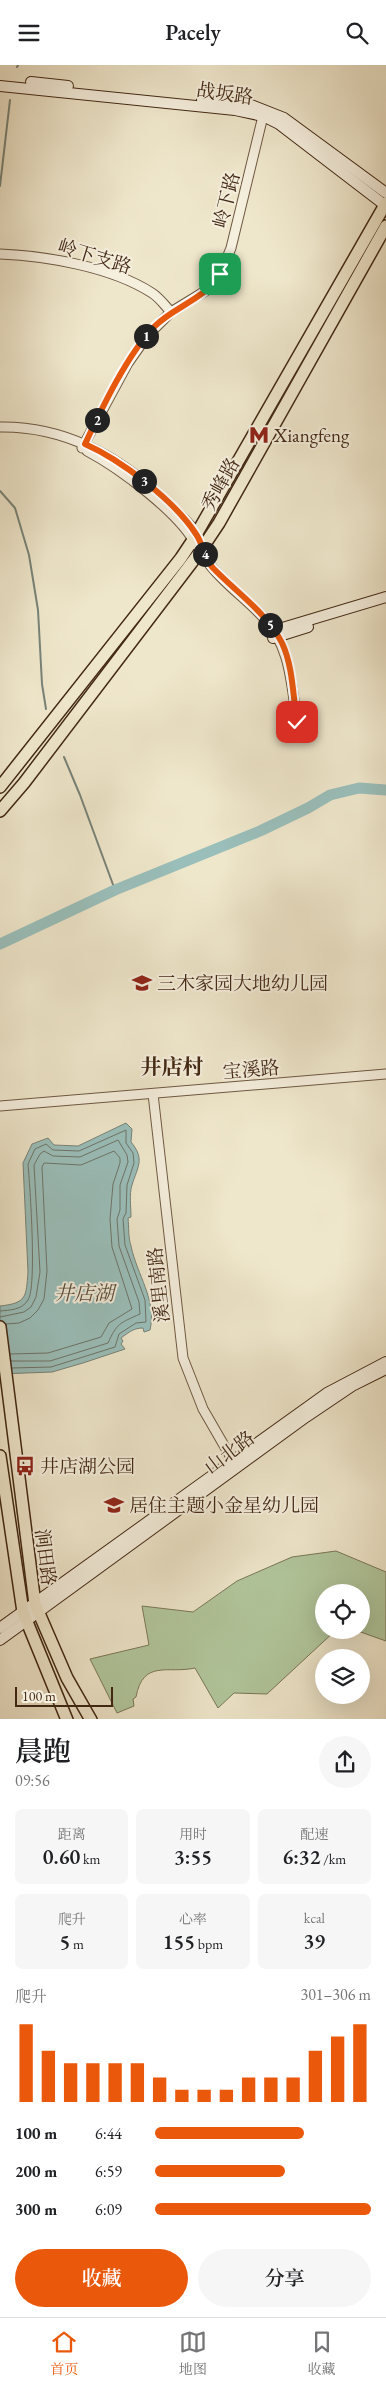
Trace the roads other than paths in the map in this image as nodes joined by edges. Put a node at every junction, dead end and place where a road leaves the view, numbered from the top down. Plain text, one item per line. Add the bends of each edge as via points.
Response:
1 (0, 79) edge
2 (0, 86) edge
3 (263, 116) junction
4 (386, 193) edge
5 (386, 205) edge
6 (386, 226) edge
7 (0, 254) edge
8 (171, 312) junction
9 (0, 427) edge
10 (0, 433) edge
11 (83, 446) junction
12 (198, 544) junction
13 (386, 597) edge
14 (386, 604) edge
15 (274, 635) junction
16 (0, 787) edge
17 (2, 804) edge
18 (386, 1074) edge
19 (154, 1094) junction
20 (0, 1106) edge
21 (0, 1327) edge
22 (386, 1361) edge
23 (386, 1369) edge
24 (0, 1456) edge
25 (233, 1461) junction
26 (36, 1609) junction
27 (25, 1617) junction
28 (0, 1628) edge
29 (0, 1640) edge
30 (67, 1719) edge
31 (91, 1719) edge

1 - 4 main road, 战坂路 via 263,108 291,121
2 - 3 main road, 战坂路 via 235,110
3 - 5 main road, 战坂路 via 279,124
3 - 8 street, 岭下路 via 224,266 210,287
5 - 12 main road
6 - 12 main road, 秀峰路 via 220,523
7 - 8 street, 岭下支路 via 48,258 101,271 152,293
8 - 11 street, 岭下路 via 151,330 137,349
9 - 11 street via 36,429
10 - 11 street via 39,435
11 - 12 street via 115,460 147,483
12 - 15 street via 208,571
12 - 16 main road
12 - 17 main road, 秀峰路
13 - 15 main road
14 - 15 main road
15 - 15 street via 283,658 293,722 297,722 287,657
18 - 19 street, 宝溪路
19 - 20 street, 宝溪路
19 - 25 street, 溪里南路 via 184,1364
21 - 26 main road, 涧田路
22 - 25 main road, 山北路 via 327,1393
23 - 26 main road, 山北路 via 352,1386 306,1417
24 - 27 main road, 涧田路
25 - 26 main road, 山北路
26 - 27 main road, 山北路
26 - 31 main road, 涧田路 via 67,1678
27 - 28 main road, 山北路
27 - 29 main road, 山北路
27 - 30 main road, 涧田路

